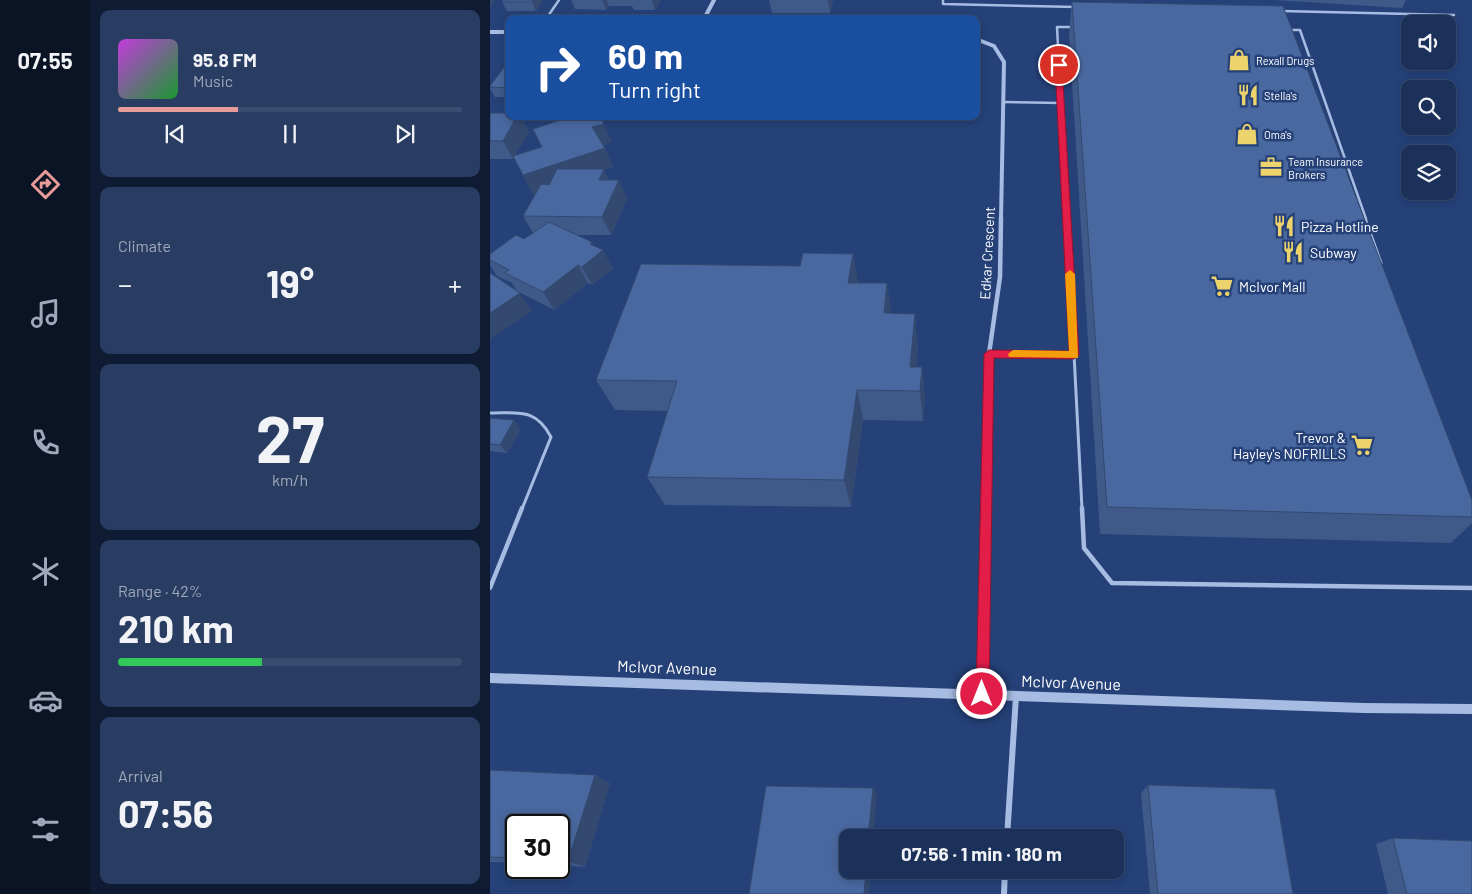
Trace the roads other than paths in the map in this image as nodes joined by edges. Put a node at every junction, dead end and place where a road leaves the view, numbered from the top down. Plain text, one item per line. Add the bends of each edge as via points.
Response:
1 (559, 0) edge
2 (714, 0) edge
3 (943, 0) edge
4 (1081, 7) edge
5 (1278, 11) edge
6 (549, 15) edge
7 (706, 15) edge
8 (1454, 15) dead end
9 (1076, 27) edge
10 (1281, 30) edge
11 (490, 32) edge
12 (505, 32) edge
13 (980, 40) edge
14 (1003, 102) junction
15 (1061, 104) junction
16 (1382, 266) edge
17 (989, 354) junction
18 (1074, 355) junction
19 (490, 413) edge
20 (490, 588) edge
21 (1472, 588) edge
22 (490, 678) edge
23 (982, 694) junction
24 (1016, 696) junction
25 (1472, 709) edge
26 (1008, 829) edge
27 (1005, 879) edge
28 (1004, 894) edge

1 - 6 lane
2 - 7 street
3 - 4 lane via 943,4
5 - 8 lane
9 - 15 lane via 1057,27
10 - 16 lane via 1300,30
11 - 12 street
13 - 14 street, Edkar Crescent via 991,43 1002,53
14 - 15 lane
14 - 17 street, Edkar Crescent via 1000,277
15 - 18 lane
17 - 18 lane
17 - 23 street, Edkar Crescent
18 - 21 lane via 1084,548 1112,583
19 - 20 lane via 534,414 545,424 551,437
22 - 23 street, McIvor Avenue
23 - 24 street, McIvor Avenue
24 - 25 street, McIvor Avenue
24 - 26 street
27 - 28 street

